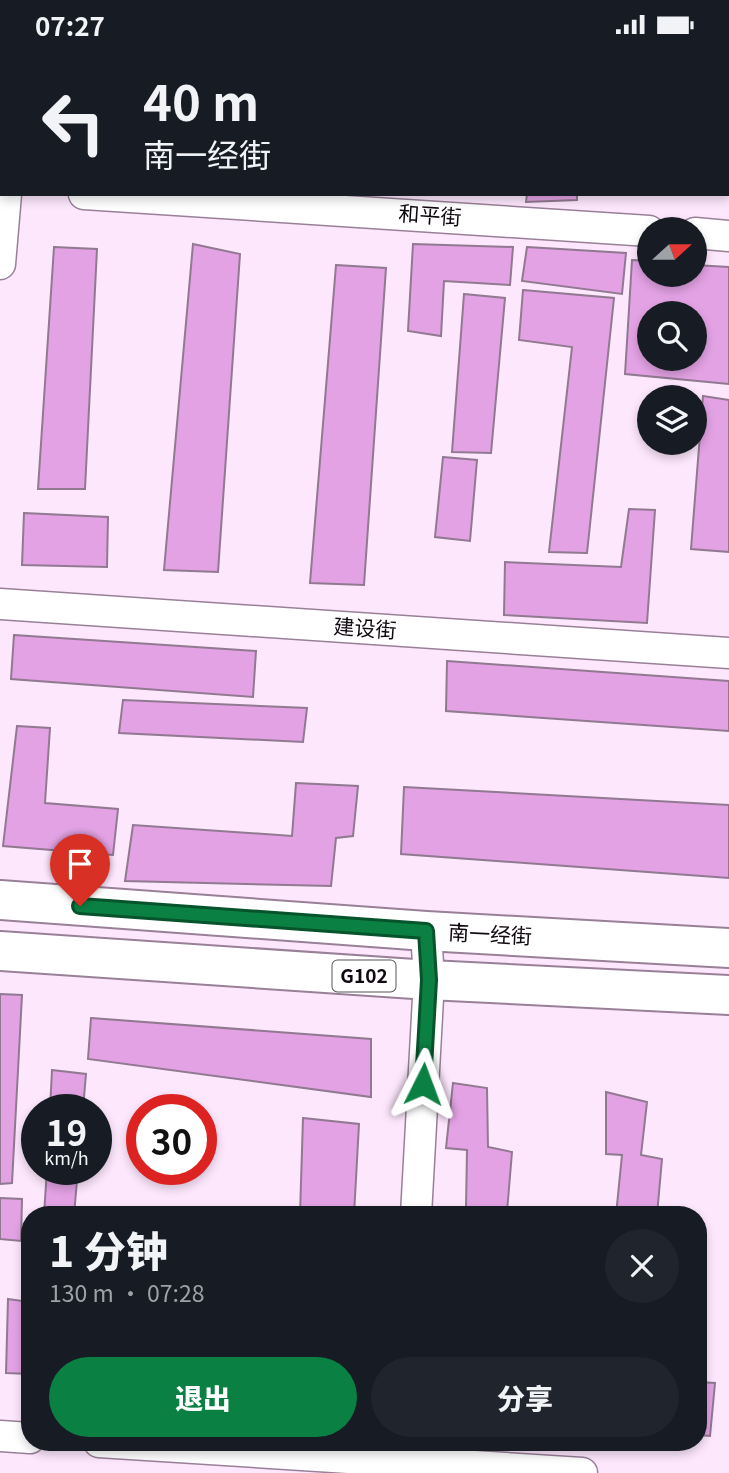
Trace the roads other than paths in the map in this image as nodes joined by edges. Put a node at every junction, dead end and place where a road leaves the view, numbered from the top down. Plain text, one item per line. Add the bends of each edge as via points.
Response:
1 (6, 196) edge
2 (115, 196) edge
3 (637, 230) edge
4 (707, 234) edge
5 (729, 236) edge
6 (0, 264) edge
7 (0, 604) edge
8 (729, 653) edge
9 (0, 900) edge
10 (426, 931) junction
11 (729, 948) edge
12 (0, 951) edge
13 (429, 980) junction
14 (729, 995) edge
15 (416, 1206) edge
16 (0, 1436) edge
17 (21, 1437) edge
18 (259, 1451) edge
19 (402, 1459) edge
20 (582, 1473) edge

1 - 6 street
2 - 3 street, 和平街
4 - 5 street
7 - 8 street, 建设街
9 - 10 highway, 南一经街
10 - 11 highway, 南一经街
10 - 13 street
12 - 13 highway, G102
13 - 14 highway, G102
13 - 15 street
16 - 17 street
18 - 19 street
19 - 20 street

